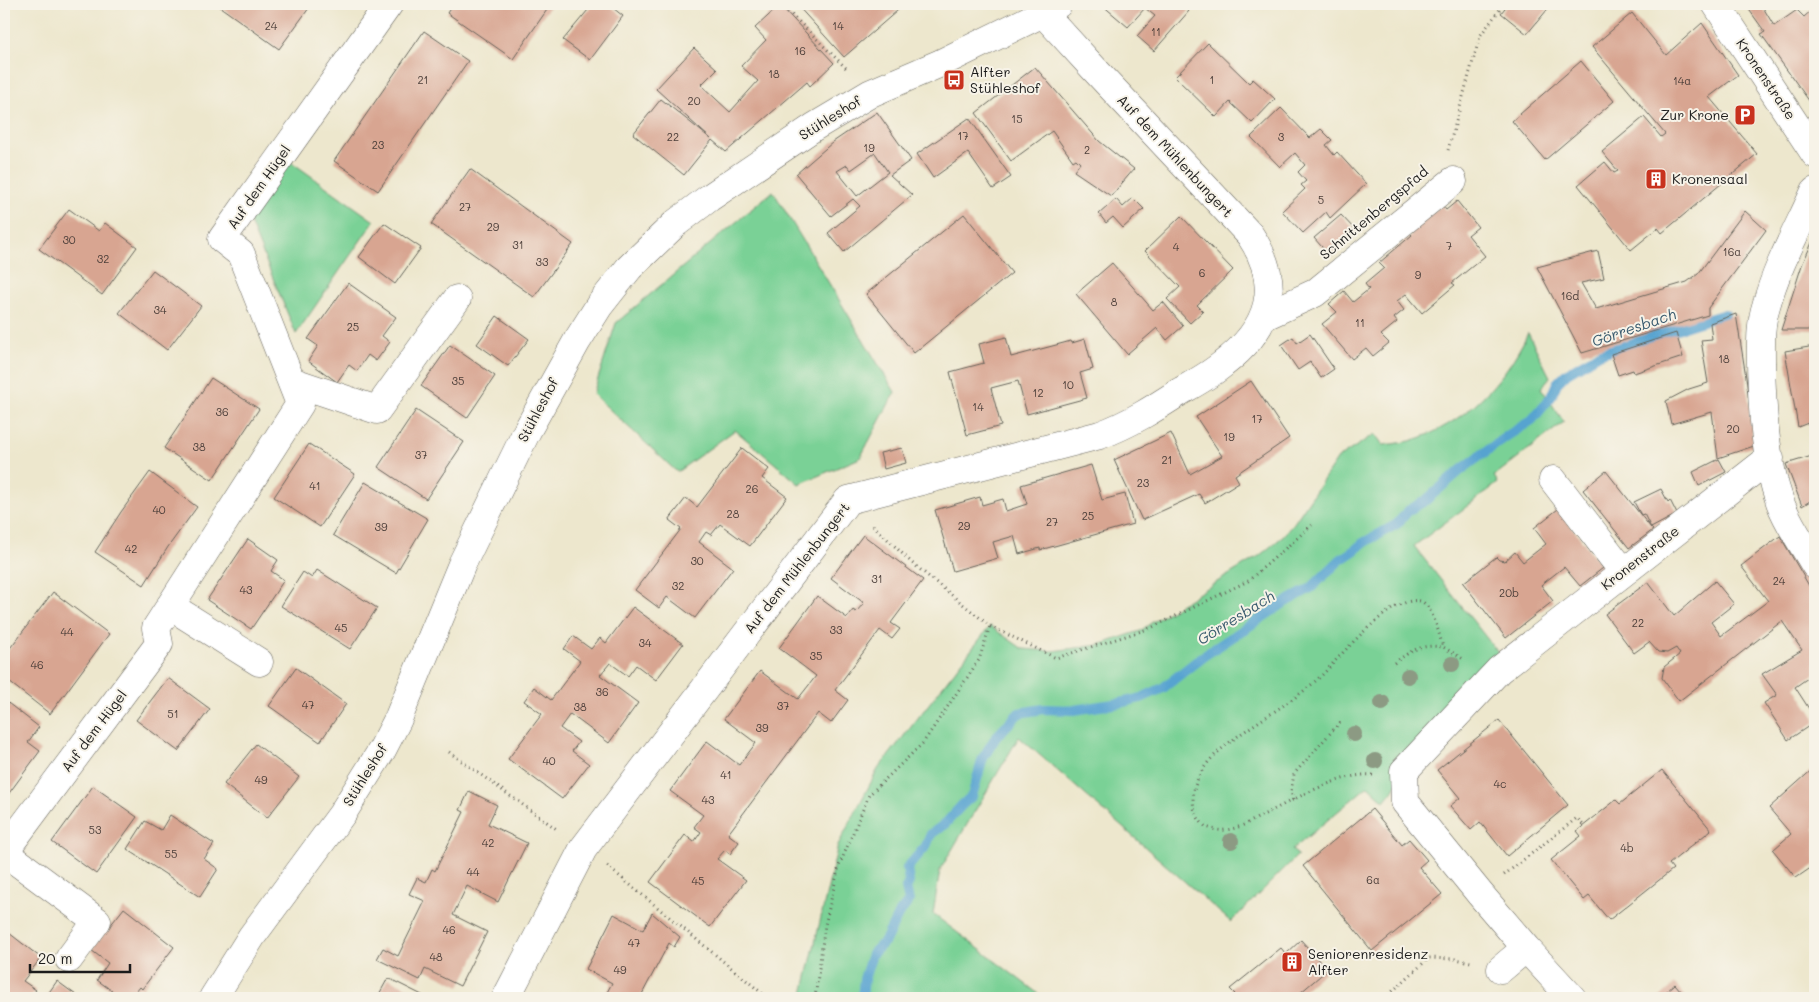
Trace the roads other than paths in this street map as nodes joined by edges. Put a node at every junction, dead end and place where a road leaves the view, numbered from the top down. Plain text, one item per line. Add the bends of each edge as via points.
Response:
1 (389, 4) edge
2 (1716, 4) edge
3 (1050, 8) edge
4 (1815, 154) edge
5 (1453, 181) dead end
6 (1815, 191) edge
7 (457, 299) dead end
8 (1265, 316) junction
9 (291, 382) junction
10 (1770, 458) junction
11 (1553, 480) dead end
12 (1815, 564) edge
13 (1623, 571) junction
14 (170, 606) junction
15 (259, 662) dead end
16 (4, 852) edge
17 (1526, 948) junction
18 (69, 960) dead end
19 (1501, 968) road end
20 (213, 998) edge
21 (506, 998) edge
22 (1572, 998) edge

1 - 9 street, Auf dem Hügel via 222,239 241,254
2 - 4 street, Kronenstraße
3 - 8 street, Auf dem Mühlenbungert via 1103,80 1250,235 1264,262 1269,287
3 - 20 street, Stühleshof via 871,93 805,132 676,223 628,268 599,306 542,402 480,525 382,750 342,814 252,936
5 - 8 street via 1315,293
6 - 10 street via 1777,274 1761,325 1763,414
7 - 9 street via 377,410
8 - 21 street, Auf dem Mühlenbungert via 1241,350 1222,366 1123,427 848,500 582,849
9 - 14 street, Auf dem Hügel via 300,404
10 - 12 street via 1784,510
10 - 13 street, Kronenstraße
11 - 13 street
13 - 17 street, Kronenstraße via 1505,665 1404,771 1405,802
14 - 15 street
14 - 16 street, Auf dem Hügel via 156,628 159,644
16 - 18 street, Auf dem Hügel via 97,921
17 - 19 street
17 - 22 street

